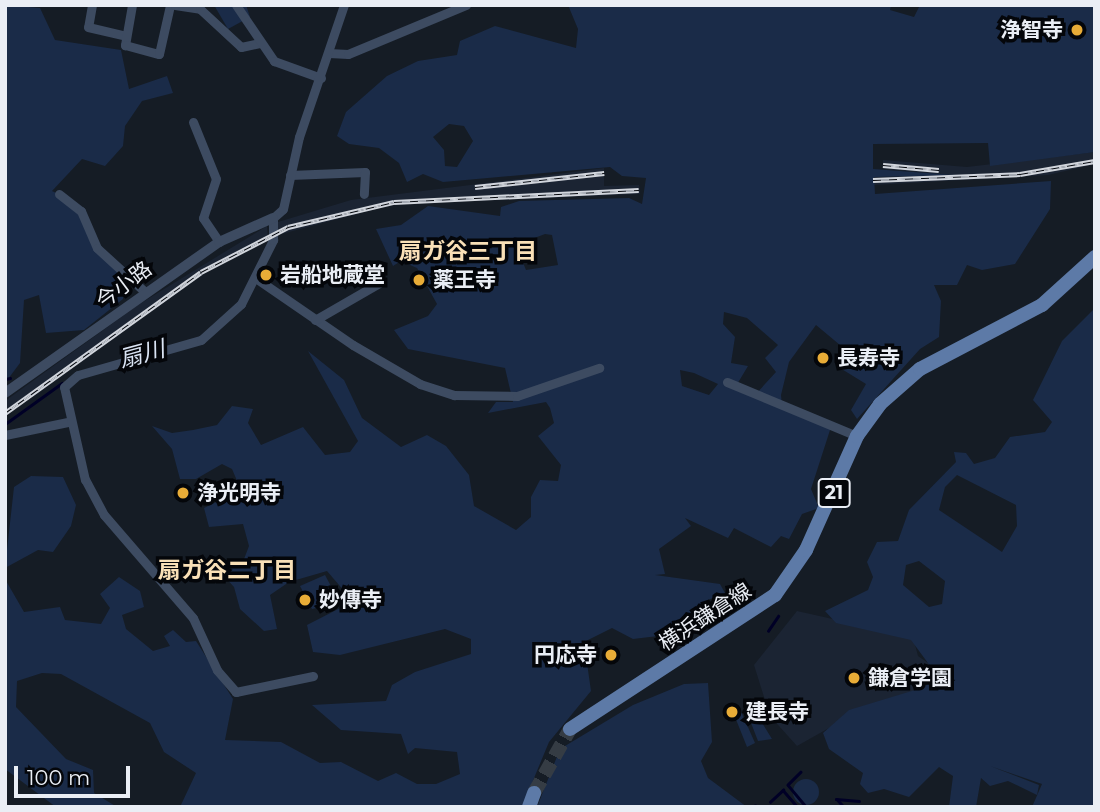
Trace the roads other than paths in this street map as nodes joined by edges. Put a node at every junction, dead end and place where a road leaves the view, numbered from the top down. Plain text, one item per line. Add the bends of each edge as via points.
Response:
1 (92, 5) edge
2 (132, 5) edge
3 (173, 5) edge
4 (236, 5) edge
5 (344, 5) edge
6 (466, 5) edge
7 (126, 36) junction
8 (260, 43) junction
9 (329, 53) junction
10 (321, 78) junction
11 (193, 122) dead end
12 (290, 175) junction
13 (59, 194) dead end
14 (364, 194) dead end
15 (273, 218) junction
16 (219, 242) junction
17 (1095, 257) edge
18 (257, 279) junction
19 (379, 283) dead end
20 (145, 292) junction
21 (315, 320) junction
22 (599, 368) dead end
23 (727, 382) dead end
24 (5, 393) edge
25 (68, 422) junction
26 (5, 435) edge
27 (858, 436) junction
28 (313, 677) dead end
29 (570, 729) tunnel mouth

1 - 7 street via 88,27
2 - 7 street
3 - 7 street via 159,54 125,46
3 - 8 street via 200,9 241,47
4 - 8 street
5 - 9 street
6 - 9 street via 348,54
8 - 10 street via 274,61
9 - 10 street
10 - 12 street
11 - 16 street via 215,179 203,218
12 - 14 street via 365,172
12 - 15 street via 283,209
13 - 20 street via 81,211 97,248
15 - 16 street, 今小路
15 - 18 street via 273,240
16 - 20 street, 今小路
17 - 27 main road, 横浜鎌倉線 / 21 via 1042,305 903,381
18 - 21 street
18 - 25 street via 241,304 201,340 78,375 64,387
19 - 21 street
20 - 24 street, 今小路 via 43,373
21 - 22 street via 420,384 454,395 517,396
23 - 27 street
25 - 26 street
25 - 28 street via 85,480 104,515 193,618 208,656 236,692
27 - 29 main road, 横浜鎌倉線 / 21 via 806,550 775,595

